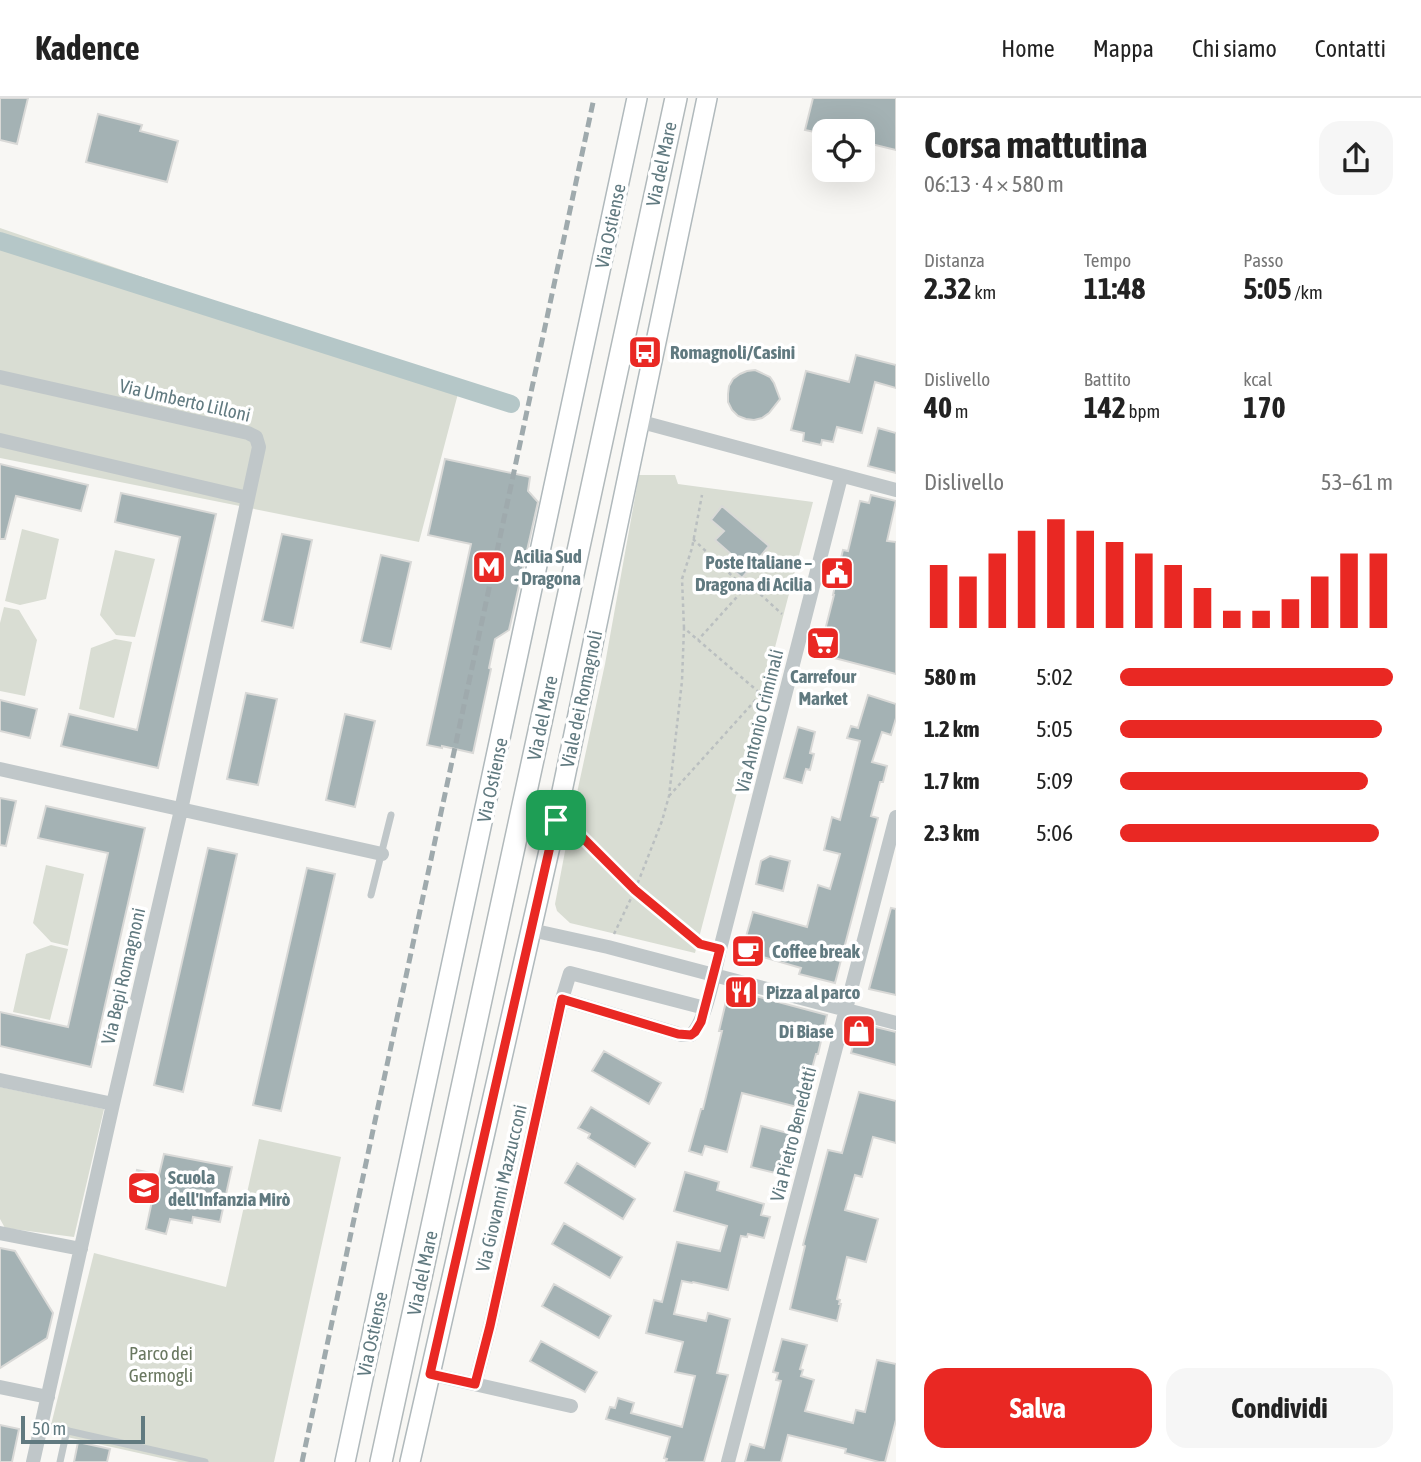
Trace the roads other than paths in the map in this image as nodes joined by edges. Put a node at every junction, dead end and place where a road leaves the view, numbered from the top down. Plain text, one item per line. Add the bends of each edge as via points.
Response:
1 (637, 98) edge
2 (676, 98) edge
3 (707, 98) edge
4 (715, 98) edge
5 (701, 126) junction
6 (0, 377) edge
7 (638, 421) junction
8 (0, 440) edge
9 (841, 477) junction
10 (896, 490) edge
11 (248, 498) junction
12 (0, 769) edge
13 (181, 810) junction
14 (391, 815) dead end
15 (896, 817) edge
16 (382, 855) junction
17 (371, 895) dead end
18 (531, 930) junction
19 (714, 974) junction
20 (562, 999) junction
21 (705, 1009) junction
22 (846, 1010) junction
23 (896, 1023) edge
24 (0, 1080) edge
25 (113, 1104) junction
26 (0, 1233) edge
27 (80, 1249) junction
28 (430, 1374) junction
29 (475, 1384) junction
30 (0, 1387) edge
31 (48, 1397) junction
32 (571, 1406) dead end
33 (42, 1424) junction
34 (67, 1430) junction
35 (33, 1462) edge
36 (60, 1462) edge
37 (205, 1462) edge
38 (345, 1462) edge
39 (381, 1462) edge
40 (410, 1462) edge
41 (728, 1462) edge

1 - 38 main road, Via Ostiense
2 - 39 main road, Via del Mare
3 - 5 main road, Viale dei Romagnoli
4 - 5 main road
5 - 7 main road, Viale dei Romagnoli
6 - 11 street, Via Umberto Lilloni via 253,435 259,447
7 - 9 street
7 - 18 main road, Viale dei Romagnoli
8 - 11 street
9 - 10 street
9 - 19 street, Via Antonio Criminali
11 - 13 street, Via Bepi Romagnoni
12 - 13 street
13 - 16 street
13 - 25 street, Via Bepi Romagnoni
14 - 16 lane
15 - 22 street, Via Pietro Benedetti
16 - 17 lane
18 - 19 street
18 - 28 main road, Viale dei Romagnoli
19 - 21 street, Via Antonio Criminali
19 - 22 street
20 - 21 street via 682,1035 695,1032
20 - 21 street, Via Giovanni Mazzucconi via 570,972
20 - 29 street, Via Giovanni Mazzucconi
22 - 23 street
22 - 41 street, Via Pietro Benedetti
24 - 25 street
25 - 27 street, Via Bepi Romagnoni
26 - 27 street
27 - 31 street, Via Bepi Romagnoni
28 - 29 street
28 - 40 main road, Viale dei Romagnoli
29 - 32 street
30 - 31 street
31 - 33 street, Via Bepi Romagnoni
33 - 34 lane
33 - 35 street, Via Bepi Romagnoni
34 - 36 lane
34 - 37 lane

